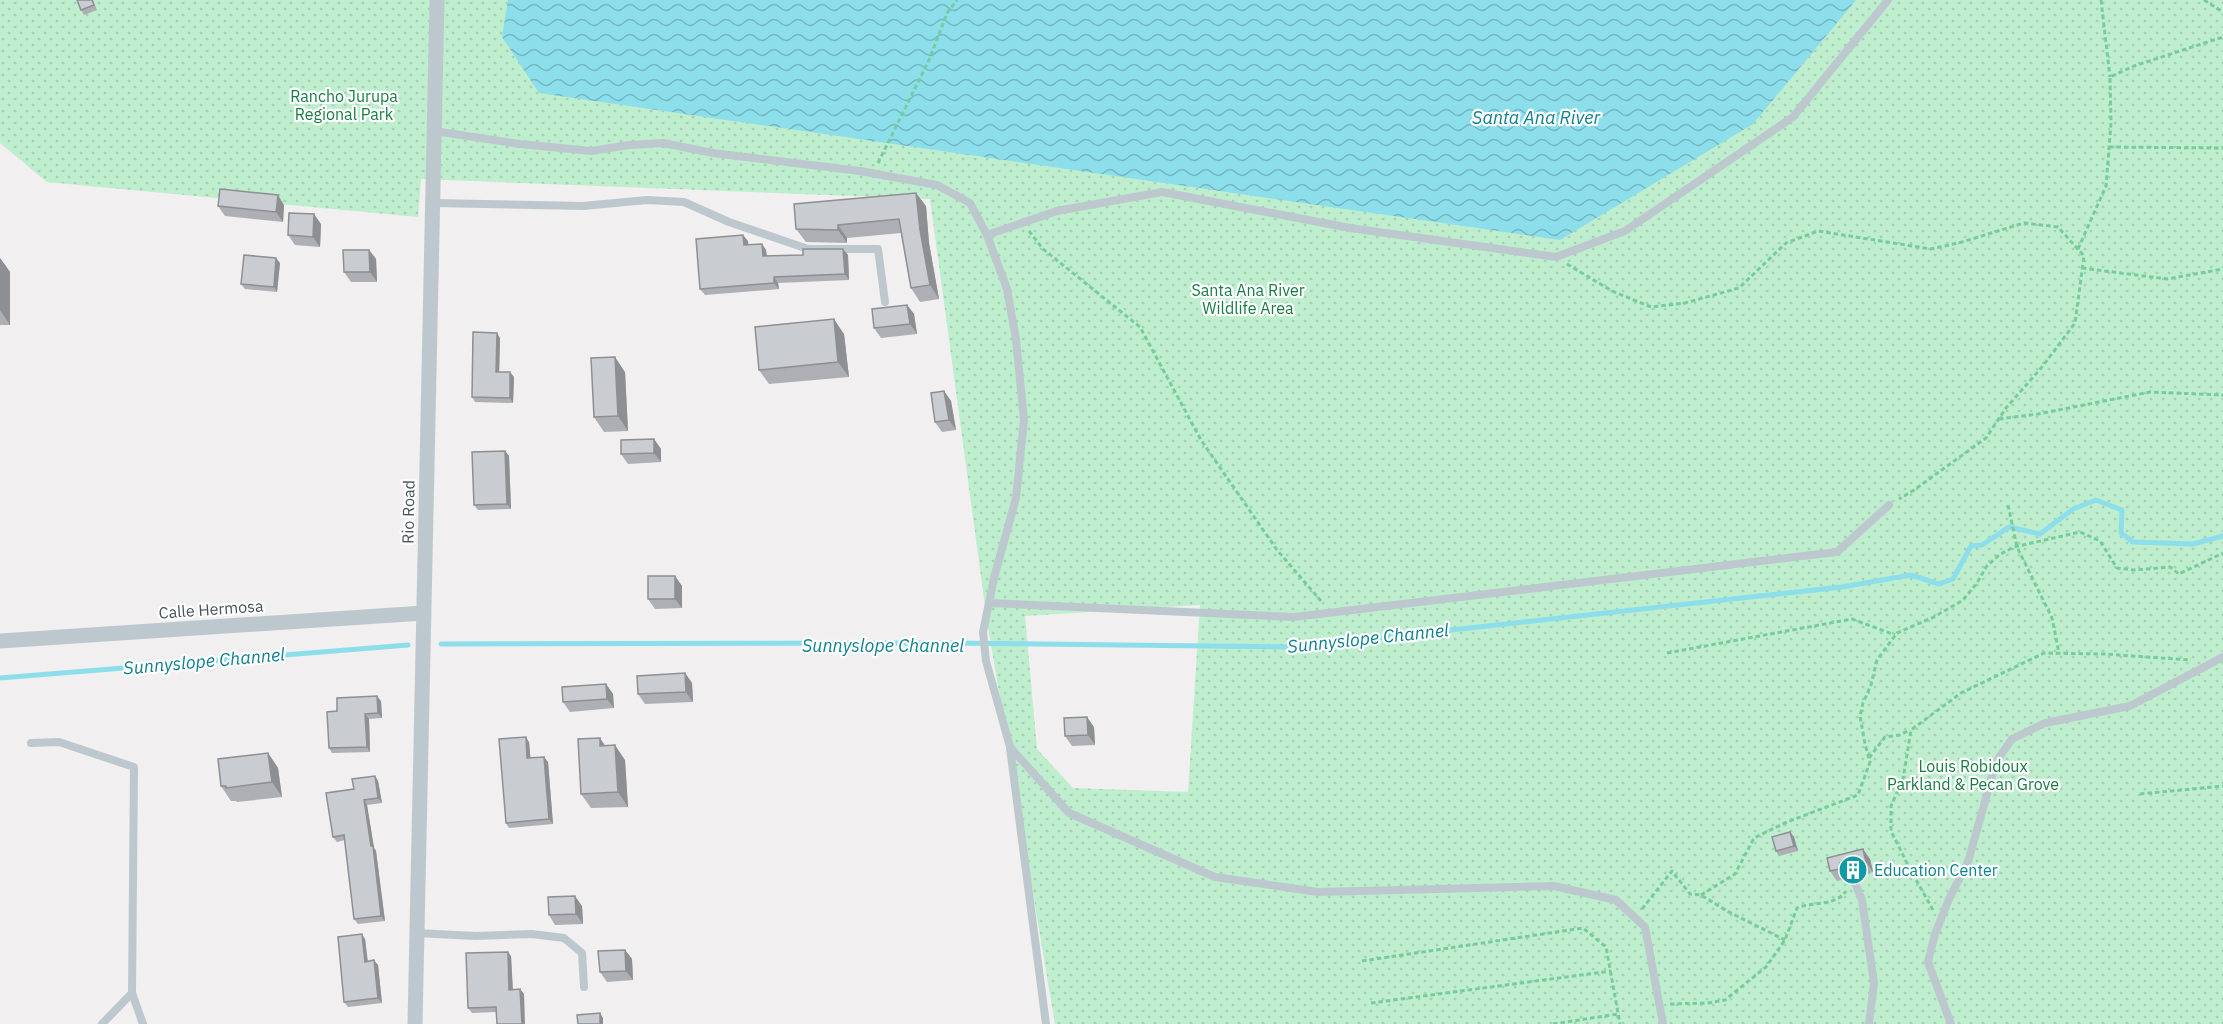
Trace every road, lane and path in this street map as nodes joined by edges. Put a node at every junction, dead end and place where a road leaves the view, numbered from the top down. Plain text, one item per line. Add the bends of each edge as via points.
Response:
1 (436, 0) edge
2 (957, 0) edge
3 (1888, 0) edge
4 (2101, 0) edge
5 (2204, 0) edge
6 (2223, 12) edge
7 (2223, 37) edge
8 (2110, 77) junction
9 (434, 131) junction
10 (2109, 147) junction
11 (2223, 148) edge
12 (873, 173) junction
13 (433, 203) junction
14 (1022, 223) junction
15 (987, 235) junction
16 (2078, 249) junction
17 (1556, 257) junction
18 (2082, 268) junction
19 (2223, 269) edge
20 (885, 302) dead end
21 (2223, 395) edge
22 (1998, 420) junction
23 (1889, 505) joint
24 (2008, 505) dead end
25 (2017, 547) junction
26 (2223, 553) edge
27 (989, 603) junction
28 (424, 613) junction
29 (1330, 613) junction
30 (1895, 635) junction
31 (0, 641) edge
32 (1667, 653) dead end
33 (2059, 653) junction
34 (2223, 657) edge
35 (2214, 661) junction
36 (2223, 665) edge
37 (1917, 727) junction
38 (31, 743) dead end
39 (1010, 747) junction
40 (1869, 759) junction
41 (2223, 786) edge
42 (2140, 794) dead end
43 (1852, 876) joint
44 (1701, 895) junction
45 (1635, 918) junction
46 (1940, 922) junction
47 (416, 933) junction
48 (1785, 940) junction
49 (1362, 962) dead end
50 (1611, 971) junction
51 (584, 987) dead end
52 (132, 993) junction
53 (1371, 1003) dead end
54 (1659, 1003) junction
55 (1618, 1014) junction
56 (102, 1024) edge
57 (143, 1024) edge
58 (415, 1024) edge
59 (1046, 1024) edge
60 (1553, 1024) edge
61 (1620, 1024) edge
62 (1663, 1024) edge
63 (1869, 1024) edge
64 (1951, 1024) edge

1 - 9 street, Rio Road
2 - 12 path via 947,13 930,58
3 - 17 lane via 1793,117 1625,231
4 - 8 path
5 - 6 path
7 - 8 path
8 - 10 path
9 - 12 lane via 592,151 663,143
9 - 13 street, Rio Road
10 - 11 path
10 - 16 path via 2106,186
12 - 15 lane via 937,185 970,203
13 - 20 lane via 583,206 647,200 684,202 808,249 878,249
13 - 28 street, Rio Road
14 - 15 lane
14 - 17 lane via 1057,211 1162,192 1350,228
14 - 29 path via 1043,249 1140,327 1201,440 1277,550
15 - 27 lane via 1007,289 1024,420 1016,498
16 - 17 path via 2058,227 2024,223 1931,249 1818,231 1786,243 1739,288 1685,303 1651,307 1612,291
16 - 18 path via 2084,256
18 - 19 path via 2167,279
18 - 22 path via 2074,323
21 - 22 path via 2150,392
22 - 23 path via 1986,438
23 - 29 lane via 1837,552
24 - 25 path
25 - 26 path via 2080,532 2100,541 2117,568 2170,567 2179,574
25 - 30 path via 1999,555 1986,567 1963,600
25 - 33 path via 2052,618
27 - 29 lane via 1294,617
27 - 39 lane via 983,632 986,661
28 - 31 street, Calle Hermosa
28 - 47 street, Rio Road
30 - 32 path via 1852,619
30 - 40 path via 1877,660 1860,716
33 - 35 path
33 - 37 path via 2044,653 1961,693
34 - 35 lane
35 - 36 lane
35 - 46 lane via 2130,706 2045,723 2012,739 1996,762 1968,862
37 - 40 path via 1885,737
37 - 46 path via 1911,730 1903,779 1891,806 1891,831
38 - 52 lane via 59,742 134,767
39 - 45 lane via 1069,813 1215,877 1318,892 1554,886 1616,900
39 - 59 lane
40 - 44 path via 1858,795 1754,838 1735,874
41 - 42 path
43 - 48 path via 1846,893 1837,901 1797,908
43 - 63 lane via 1862,900 1875,983
44 - 45 path via 1690,894 1672,871
44 - 48 path
45 - 54 lane via 1645,927
46 - 64 lane via 1929,962
47 - 51 lane via 564,938 582,953
47 - 58 street, Rio Road
48 - 54 path via 1767,967 1725,1000
49 - 50 path via 1583,928 1606,947
50 - 53 path
50 - 55 path
52 - 56 lane
52 - 57 lane
54 - 62 lane
55 - 60 path
55 - 61 path

